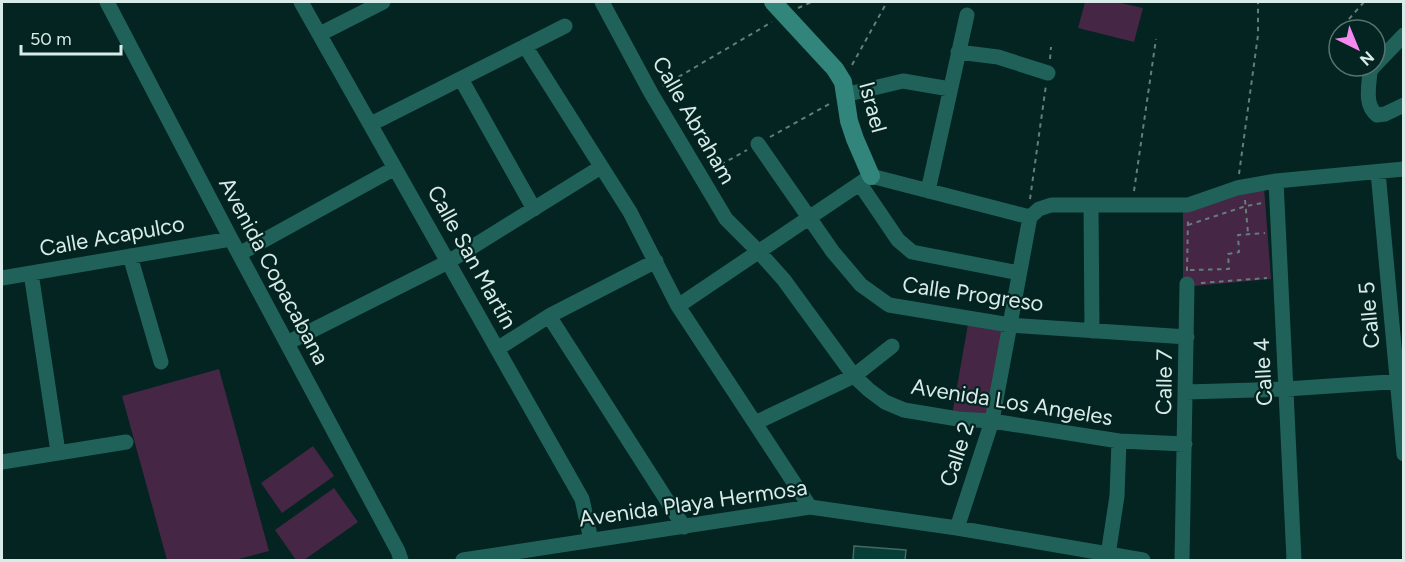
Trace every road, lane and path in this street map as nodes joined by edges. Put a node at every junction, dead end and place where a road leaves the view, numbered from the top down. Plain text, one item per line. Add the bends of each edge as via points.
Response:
1 (107, 2) edge
2 (301, 2) edge
3 (383, 2) edge
4 (602, 2) edge
5 (812, 2) edge
6 (886, 2) edge
7 (1258, 2) edge
8 (1364, 2) edge
9 (778, 8) edge
10 (967, 15) dead end
11 (1350, 18) edge
12 (565, 26) dead end
13 (320, 34) junction
14 (1404, 35) edge
15 (1156, 39) dead end
16 (525, 46) junction
17 (1052, 47) dead end
18 (958, 52) junction
19 (1387, 53) edge
20 (1048, 73) junction
21 (1370, 78) edge
22 (461, 79) junction
23 (843, 88) junction
24 (950, 89) junction
25 (651, 93) junction
26 (1404, 105) edge
27 (371, 124) junction
28 (758, 144) junction
29 (601, 167) junction
30 (395, 168) junction
31 (1404, 169) edge
32 (1378, 172) junction
33 (700, 176) junction
34 (866, 180) junction
35 (1276, 181) junction
36 (928, 191) junction
37 (1241, 191) junction
38 (1264, 203) dead end
39 (1091, 205) junction
40 (1188, 205) junction
41 (1132, 206) junction
42 (1246, 206) junction
43 (534, 209) junction
44 (1030, 217) junction
45 (810, 219) junction
46 (1188, 225) junction
47 (1266, 233) dead end
48 (1248, 234) junction
49 (231, 239) junction
50 (759, 252) junction
51 (239, 254) junction
52 (130, 256) junction
53 (656, 261) junction
54 (448, 262) junction
55 (31, 273) junction
56 (1019, 273) junction
57 (1187, 277) junction
58 (2, 278) edge
59 (1270, 278) dead end
60 (678, 306) junction
61 (549, 316) junction
62 (1010, 325) junction
63 (1092, 331) junction
64 (1187, 337) junction
65 (287, 343) junction
66 (892, 346) dead end
67 (497, 349) junction
68 (161, 362) dead end
69 (854, 376) junction
70 (1401, 381) edge
71 (1286, 389) junction
72 (1186, 392) junction
73 (992, 422) junction
74 (755, 423) junction
75 (1119, 441) junction
76 (126, 442) dead end
77 (1185, 444) junction
78 (57, 452) junction
79 (1404, 454) edge
80 (2, 462) edge
81 (810, 507) junction
82 (684, 527) junction
83 (957, 528) junction
84 (591, 540) junction
85 (1108, 555) junction
86 (401, 561) edge
87 (463, 561) edge
88 (1143, 561) edge
89 (1182, 561) edge
90 (1294, 561) edge

1 - 49 street, Avenida Copacabana
2 - 13 street, Calle San Martín
3 - 13 street
4 - 25 street, Calle Abraham
5 - 9 path
6 - 23 path
7 - 37 path
8 - 11 path
9 - 23 street, Israel via 835,69
9 - 25 path
10 - 18 street
12 - 16 street
13 - 27 street, Calle San Martín
14 - 19 street
15 - 41 path
16 - 22 street
16 - 29 street
17 - 20 path
18 - 20 street via 998,57
18 - 24 street
20 - 44 path
21 - 26 street via 1369,103 1377,115
22 - 27 street
22 - 43 street
23 - 24 street via 903,81
23 - 28 path
23 - 34 street, Israel
24 - 36 street
25 - 33 street, Calle Abraham
27 - 30 street, Calle San Martín
28 - 33 path
28 - 45 street, Calle Progreso
29 - 43 street
29 - 53 street
30 - 51 street
30 - 54 street, Calle San Martín
31 - 32 street
32 - 35 street
32 - 70 street, Calle 5
33 - 50 street, Calle Abraham via 726,219
34 - 36 street
34 - 45 street
34 - 56 street via 898,240 912,252
35 - 37 street
35 - 71 street, Calle 4
36 - 44 street
37 - 40 street
37 - 42 path
38 - 42 path
39 - 41 street
39 - 44 street via 1051,205
39 - 63 street
40 - 41 street
40 - 46 path
42 - 46 path
42 - 48 path
43 - 54 street
44 - 56 street, Calle 2
45 - 50 street
45 - 62 street, Calle Progreso via 861,285 889,305
46 - 57 path
47 - 48 path
48 - 57 path via 1238,235 1239,252 1228,254 1229,269
49 - 51 street, Avenida Copacabana
49 - 52 street, Calle Acapulco
50 - 60 street
50 - 69 street, Avenida Los Angeles
51 - 65 street, Avenida Copacabana
52 - 55 street, Calle Acapulco
52 - 68 street
53 - 60 street
53 - 61 street
54 - 65 street
54 - 67 street, Calle San Martín
55 - 58 street, Calle Acapulco
55 - 78 street
56 - 62 street, Calle 2
57 - 59 path
57 - 64 street, Calle 7
60 - 74 street
61 - 67 street
61 - 82 street
62 - 63 street, Calle Progreso
62 - 73 street, Calle 2
63 - 64 street, Calle Progreso
64 - 72 street, Calle 7
65 - 86 street, Avenida Copacabana
66 - 69 street
67 - 84 street, Calle San Martín via 582,499
69 - 73 street, Avenida Los Angeles via 885,402 904,410
69 - 74 street
70 - 71 street
70 - 79 street, Calle 5
71 - 72 street
71 - 90 street, Calle 4
72 - 77 street, Calle 7
73 - 75 street, Avenida Los Angeles
73 - 83 street, Calle 2
74 - 81 street
75 - 77 street, Avenida Los Angeles
75 - 85 street via 1117,495
76 - 78 street
77 - 89 street, Calle 7
78 - 80 street
81 - 82 street, Avenida Playa Hermosa
81 - 83 street, Avenida Playa Hermosa
82 - 84 street, Avenida Playa Hermosa
83 - 85 street, Avenida Playa Hermosa
84 - 87 street, Avenida Playa Hermosa
85 - 88 street, Avenida Playa Hermosa

